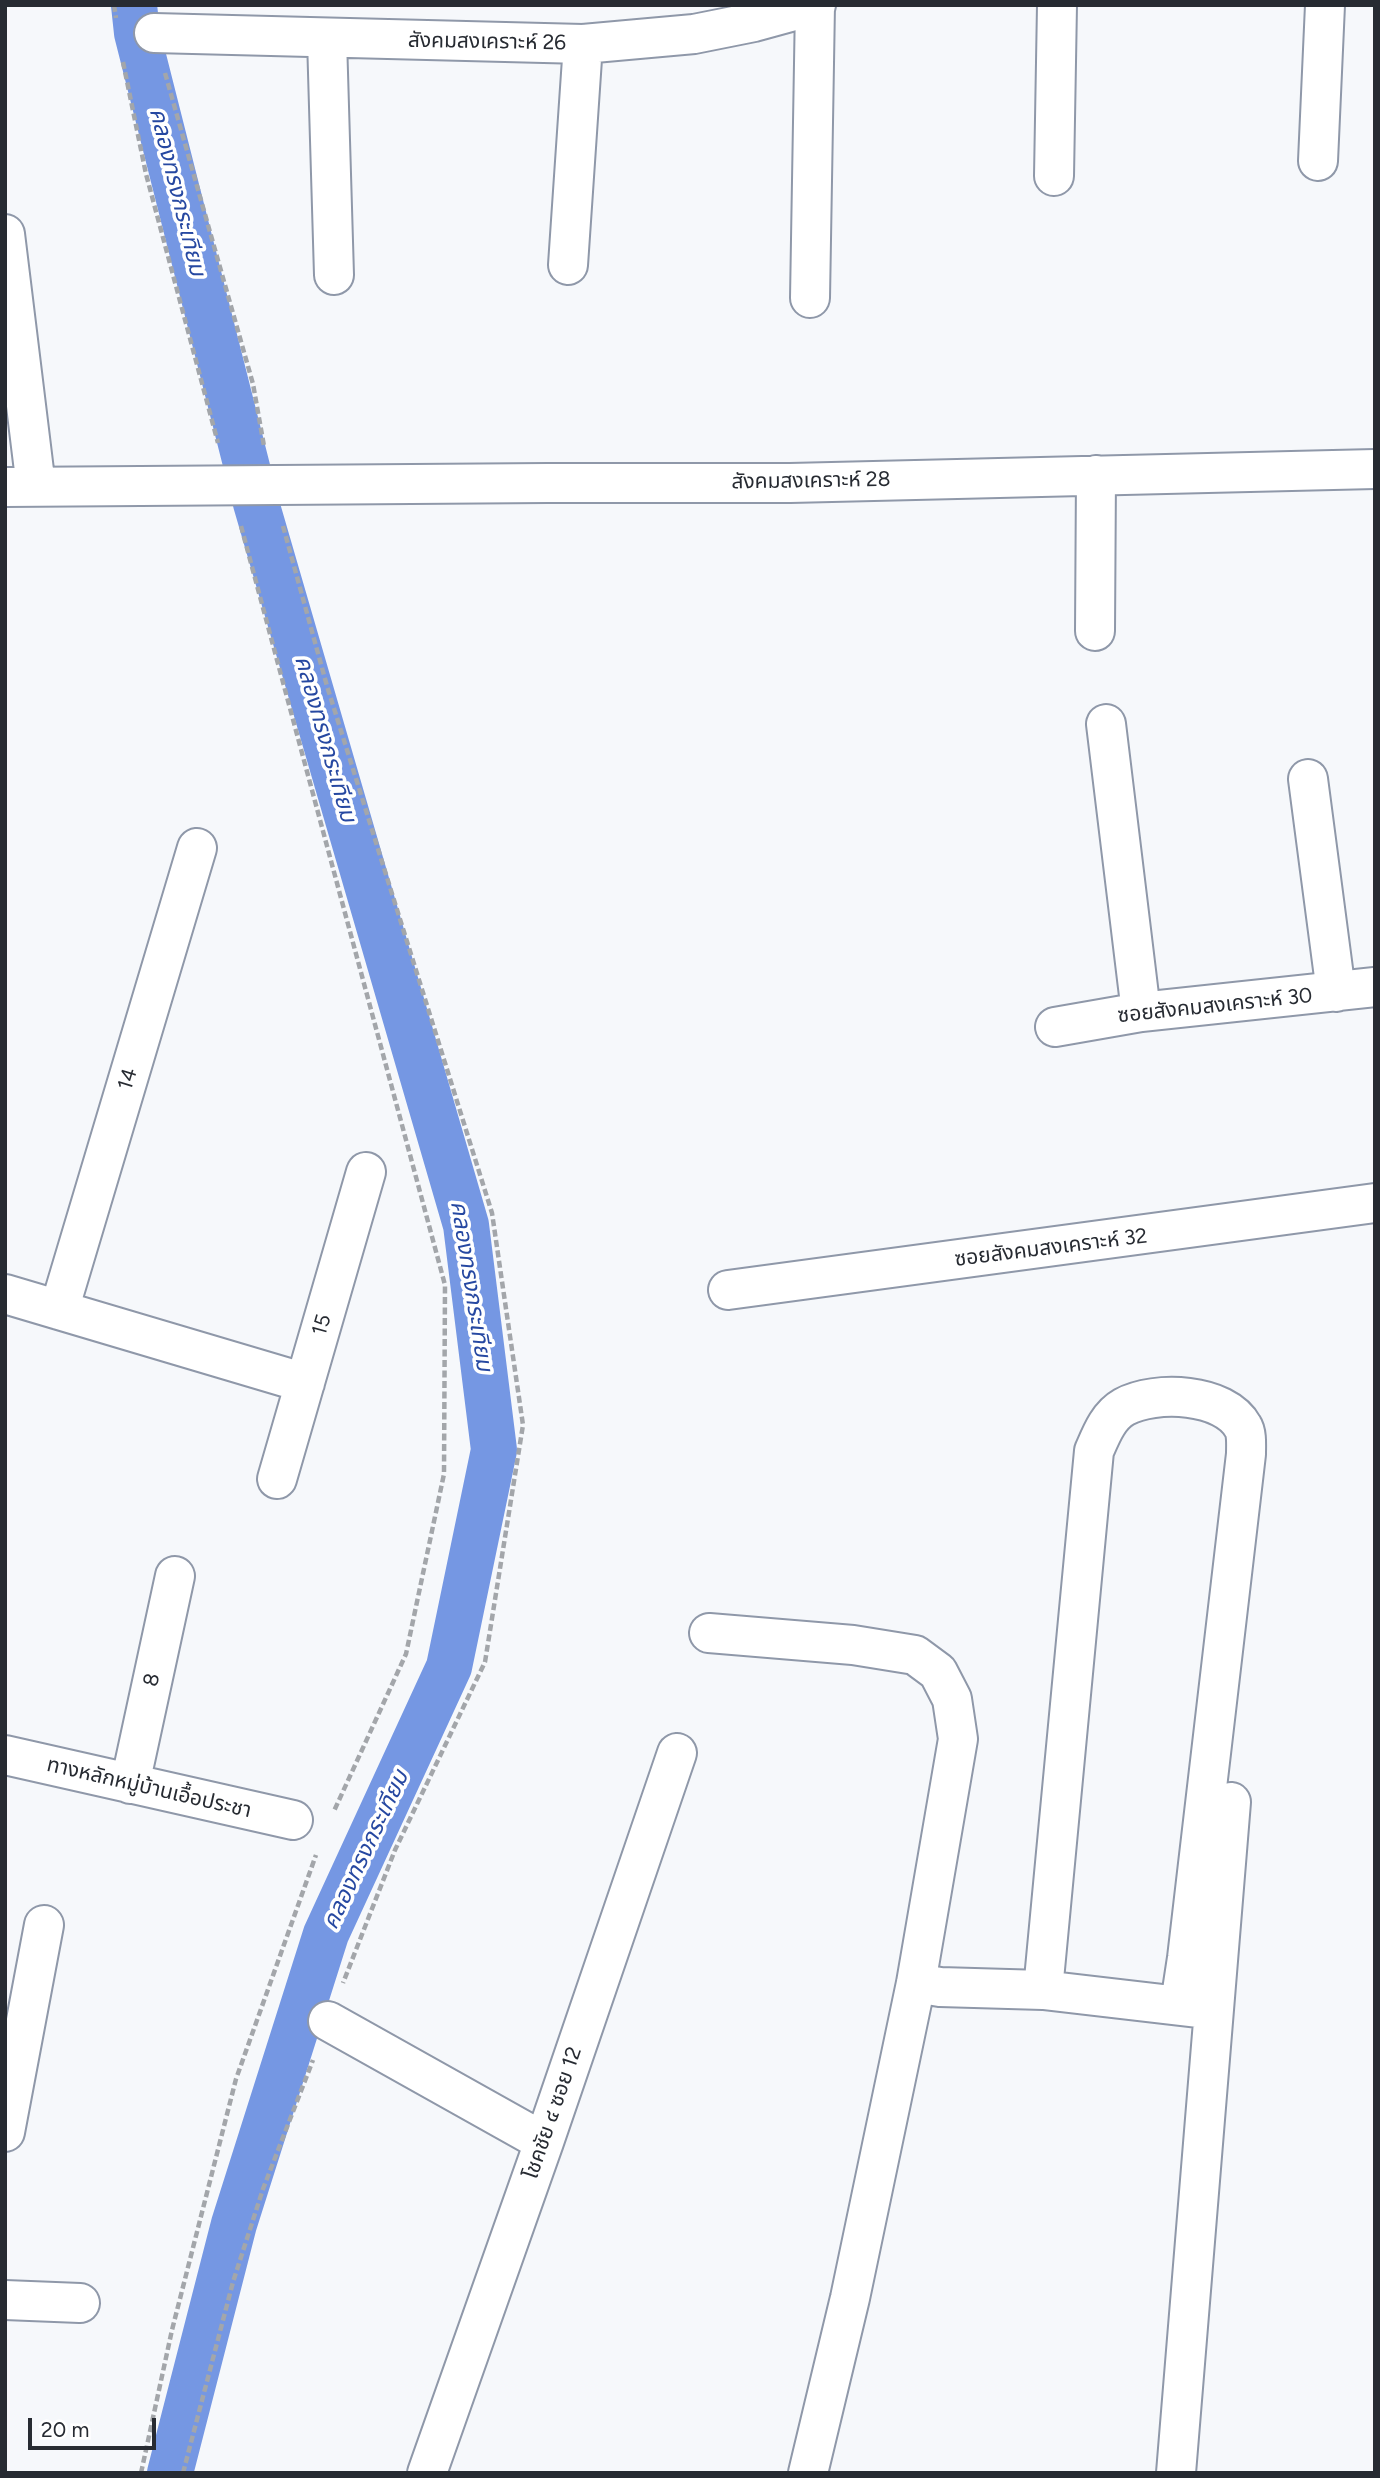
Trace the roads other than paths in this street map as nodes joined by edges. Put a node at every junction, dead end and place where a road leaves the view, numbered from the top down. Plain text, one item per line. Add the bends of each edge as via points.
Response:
1 (816, 5) edge
2 (1057, 5) edge
3 (1325, 5) edge
4 (154, 33) dead end
5 (327, 39) junction
6 (583, 44) junction
7 (1318, 160) dead end
8 (1054, 176) dead end
9 (5, 234) edge
10 (568, 265) dead end
11 (334, 275) dead end
12 (810, 298) dead end
13 (1375, 469) edge
14 (1096, 475) junction
15 (20, 487) edge
16 (1095, 631) dead end
17 (1106, 724) dead end
18 (1308, 779) dead end
19 (197, 848) dead end
20 (1375, 987) edge
21 (1336, 992) junction
22 (1141, 1012) junction
23 (1055, 1027) dead end
24 (366, 1172) dead end
25 (1375, 1203) edge
26 (728, 1290) dead end
27 (5, 1294) edge
28 (59, 1310) junction
29 (305, 1383) junction
30 (277, 1479) dead end
31 (175, 1576) dead end
32 (709, 1633) dead end
33 (677, 1753) dead end
34 (5, 1755) edge
35 (1233, 1772) dead end
36 (130, 1784) junction
37 (293, 1820) dead end
38 (44, 1925) dead end
39 (916, 1983) junction
40 (1043, 1990) junction
41 (1197, 2008) junction
42 (15, 2016) edge
43 (328, 2021) dead end
44 (5, 2132) edge
45 (544, 2142) junction
46 (5, 2300) edge
47 (80, 2303) dead end
48 (426, 2473) edge
49 (808, 2473) edge
50 (1176, 2473) edge

1 - 6 street, สังคมสงเคราะห์ 26 via 694,34
1 - 12 street
2 - 8 street
3 - 7 street
4 - 5 street, สังคมสงเคราะห์ 26
5 - 6 street, สังคมสงเคราะห์ 26
5 - 11 street
6 - 10 street
9 - 15 street
13 - 14 street, สังคมสงเคราะห์ 28
14 - 15 street, สังคมสงเคราะห์ 28 via 790,483
14 - 16 street
17 - 22 street
18 - 21 street
19 - 28 street, 14
20 - 21 street, ซอยสังคมสงเคราะห์ 30
21 - 22 street, ซอยสังคมสงเคราะห์ 30
22 - 23 street, ซอยสังคมสงเคราะห์ 30
24 - 29 street, 15
25 - 26 street, ซอยสังคมสงเคราะห์ 32
27 - 28 street
28 - 29 street
29 - 30 street, 15
31 - 36 street, 8
32 - 39 street via 915,1655 938,1672 952,1699 958,1739
33 - 45 street, โชคชัย ๔ ซอย 12
34 - 36 street, ทางหลักหมู่บ้านเอื้อประชา
35 - 41 street
36 - 37 street, ทางหลักหมู่บ้านเอื้อประชา
38 - 42 street
39 - 40 street
39 - 49 street
40 - 41 street
40 - 41 street via 1094,1451 1106,1425 1123,1408 1145,1401 1191,1398 1222,1406 1244,1427 1246,1454 1188,1958
41 - 50 street
42 - 44 street
43 - 45 street
45 - 48 street, โชคชัย ๔ ซอย 12
46 - 47 street

